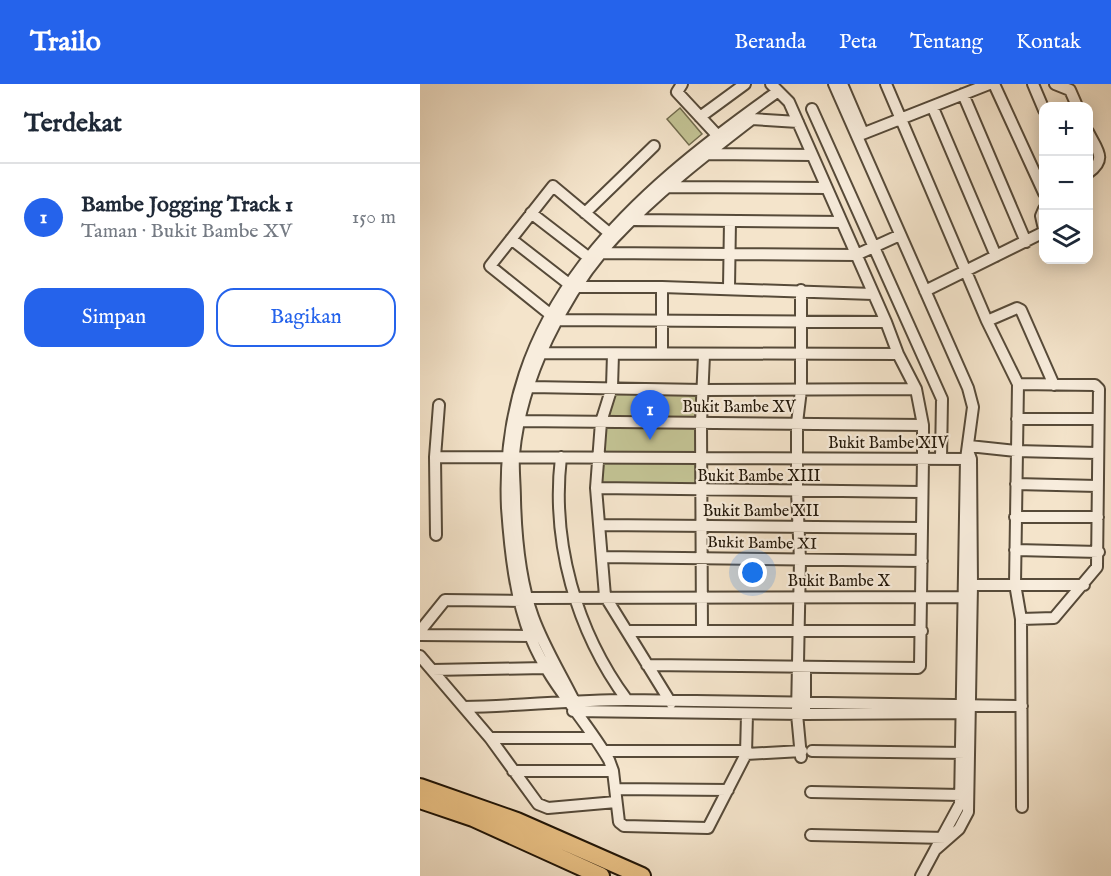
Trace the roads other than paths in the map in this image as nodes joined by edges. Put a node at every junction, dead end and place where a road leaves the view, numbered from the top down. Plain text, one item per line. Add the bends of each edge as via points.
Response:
1 (682, 84) edge
2 (745, 84) edge
3 (834, 84) edge
4 (842, 84) edge
5 (886, 84) edge
6 (988, 84) edge
7 (994, 84) edge
8 (1033, 84) edge
9 (1056, 84) edge
10 (774, 88) edge
11 (963, 94) junction
12 (1041, 102) edge
13 (1075, 102) edge
14 (933, 108) junction
15 (812, 109) dead end
16 (749, 116) junction
17 (700, 117) junction
18 (900, 121) junction
19 (798, 122) junction
20 (717, 135) junction
21 (860, 135) junction
22 (1093, 141) edge
23 (654, 146) dead end
24 (706, 154) junction
25 (812, 155) junction
26 (1093, 170) edge
27 (1039, 182) edge
28 (669, 187) junction
29 (827, 188) junction
30 (531, 213) junction
31 (585, 213) junction
32 (634, 220) junction
33 (730, 221) junction
34 (842, 222) junction
35 (608, 232) junction
36 (1039, 234) edge
37 (900, 235) junction
38 (511, 239) junction
39 (1026, 242) junction
40 (874, 247) junction
41 (602, 253) junction
42 (729, 254) junction
43 (856, 255) junction
44 (996, 256) junction
45 (588, 257) junction
46 (967, 270) junction
47 (575, 287) junction
48 (662, 287) junction
49 (729, 288) junction
50 (801, 290) junction
51 (925, 291) junction
52 (873, 294) junction
53 (555, 317) junction
54 (800, 320) junction
55 (661, 321) junction
56 (886, 321) junction
57 (987, 321) junction
58 (540, 352) junction
59 (662, 352) junction
60 (613, 354) junction
61 (800, 354) junction
62 (898, 354) junction
63 (704, 355) junction
64 (1018, 384) junction
65 (1054, 384) junction
66 (530, 387) junction
67 (612, 387) junction
68 (916, 389) junction
69 (703, 390) junction
70 (801, 390) junction
71 (439, 405) dead end
72 (1017, 419) junction
73 (1098, 419) junction
74 (520, 421) junction
75 (601, 422) junction
76 (701, 423) junction
77 (801, 423) junction
78 (923, 425) junction
79 (1016, 451) junction
80 (1097, 453) junction
81 (969, 454) junction
82 (510, 456) junction
83 (435, 457) junction
84 (561, 457) junction
85 (598, 457) junction
86 (702, 458) junction
87 (923, 458) junction
88 (801, 459) junction
89 (941, 459) junction
90 (1016, 484) junction
91 (1097, 486) junction
92 (597, 488) junction
93 (701, 491) junction
94 (801, 492) junction
95 (921, 492) junction
96 (1015, 517) junction
97 (1098, 517) junction
98 (600, 525) junction
99 (701, 527) junction
100 (803, 527) junction
101 (922, 528) junction
102 (436, 535) dead end
103 (1015, 550) junction
104 (1099, 552) junction
105 (602, 557) junction
106 (702, 558) junction
107 (803, 560) junction
108 (922, 561) junction
109 (1015, 584) junction
110 (972, 585) junction
111 (1084, 585) junction
112 (604, 596) junction
113 (703, 596) junction
114 (920, 597) junction
115 (803, 598) junction
116 (967, 598) junction
117 (575, 599) junction
118 (525, 600) junction
119 (1021, 619) junction
120 (802, 630) junction
121 (629, 631) junction
122 (702, 631) junction
123 (922, 631) junction
124 (420, 633) edge
125 (530, 636) junction
126 (420, 656) edge
127 (647, 664) junction
128 (802, 667) junction
129 (544, 668) junction
130 (432, 670) junction
131 (627, 700) junction
132 (671, 703) junction
133 (569, 705) junction
134 (1022, 706) junction
135 (464, 707) junction
136 (801, 708) junction
137 (968, 708) junction
138 (747, 714) junction
139 (490, 738) junction
140 (592, 738) junction
141 (604, 752) junction
142 (746, 752) junction
143 (805, 753) junction
144 (965, 753) junction
145 (513, 771) junction
146 (613, 771) junction
147 (420, 787) edge
148 (616, 789) junction
149 (728, 790) junction
150 (812, 792) dead end
151 (961, 795) junction
152 (420, 800) edge
153 (616, 802) junction
154 (1022, 807) dead end
155 (963, 811) junction
156 (811, 835) dead end
157 (944, 838) junction
158 (602, 876) edge
159 (642, 876) edge
160 (921, 876) edge

1 - 17 street via 677,92
2 - 17 street
3 - 21 street
4 - 21 street
5 - 18 street
6 - 11 street
7 - 27 street
8 - 12 street
9 - 13 street via 1070,90
10 - 16 street
10 - 19 street via 789,102
11 - 14 street
11 - 39 street
14 - 18 street
14 - 44 street
15 - 40 street
16 - 19 street
16 - 20 street
16 - 24 street
17 - 20 street
18 - 21 street
18 - 46 street
19 - 25 street
20 - 35 street
21 - 37 street
22 - 26 street via 1100,158
23 - 31 street
24 - 25 street
24 - 28 street
25 - 29 street
28 - 29 street
28 - 32 street
29 - 34 street
30 - 31 street via 553,186
30 - 38 street
30 - 45 street
31 - 35 street
32 - 33 street
32 - 41 street
33 - 34 street
33 - 42 street
34 - 43 street
35 - 45 street
36 - 39 street
37 - 40 street
37 - 51 street
38 - 47 street
38 - 53 street via 490,266
39 - 44 street
40 - 43 street
40 - 89 street via 942,399
41 - 42 street
41 - 47 street
42 - 43 street
42 - 49 street
43 - 52 street
44 - 46 street
45 - 47 street
46 - 51 street
46 - 57 street
47 - 48 street
47 - 53 street
48 - 49 street
48 - 55 street
49 - 50 street
50 - 52 street
50 - 54 street
51 - 81 street via 968,388 972,406
52 - 56 street
53 - 55 street
53 - 58 street
53 - 82 street via 521,380
54 - 55 street
54 - 56 street
54 - 61 street
55 - 59 street
56 - 62 street
57 - 64 street
57 - 65 street via 1017,308 1021,310
58 - 60 street
58 - 66 street
59 - 60 street
59 - 63 street
60 - 67 street
61 - 62 street
61 - 63 street
61 - 70 street
62 - 68 street
63 - 69 street
64 - 65 street
64 - 72 street
65 - 73 street via 1099,387
66 - 67 street
66 - 74 street
67 - 69 street
67 - 75 street
68 - 70 street
68 - 78 street
69 - 70 street
69 - 76 street
70 - 77 street
71 - 83 street
72 - 73 street
72 - 79 street
73 - 80 street
74 - 75 street, Bukit Bambe XV
74 - 82 street
75 - 76 street, Bukit Bambe XV
75 - 85 street
76 - 77 street, Bukit Bambe XV
76 - 86 street
77 - 78 street, Bukit Bambe XV
77 - 88 street
78 - 87 street
79 - 80 street, Bukit Bambe XIV
79 - 81 street, Bukit Bambe XIV
79 - 90 street
80 - 91 street
81 - 89 street, Bukit Bambe XIV
81 - 110 street
81 - 116 street
82 - 83 street, Bukit Bambe XIV
82 - 84 street, Bukit Bambe XIV
82 - 118 street
83 - 102 street
84 - 85 street, Bukit Bambe XIV
84 - 117 street via 558,512
85 - 86 street, Bukit Bambe XIV
85 - 92 street
86 - 88 street, Bukit Bambe XIV
86 - 93 street
87 - 88 street, Bukit Bambe XIV
87 - 89 street, Bukit Bambe XIV
87 - 95 street
88 - 94 street
90 - 91 street
90 - 96 street
91 - 97 street
92 - 93 street, Bukit Bambe XIII
92 - 98 street
93 - 94 street, Bukit Bambe XIII
93 - 99 street
94 - 95 street, Bukit Bambe XIII
94 - 100 street
95 - 101 street
96 - 97 street
96 - 103 street
97 - 104 street
98 - 99 street, Bukit Bambe XII
98 - 105 street
99 - 100 street, Bukit Bambe XII
99 - 106 street
100 - 101 street, Bukit Bambe XII
100 - 107 street
101 - 108 street
103 - 104 street
103 - 109 street
104 - 111 street via 1096,571
105 - 106 street, Bukit Bambe XI
105 - 112 street
106 - 107 street, Bukit Bambe XI
106 - 113 street
107 - 108 street, Bukit Bambe XI
107 - 115 street
108 - 114 street
109 - 110 street
109 - 111 street
109 - 119 street
110 - 116 street
111 - 119 street via 1054,618
112 - 113 street, Bukit Bambe X
112 - 117 street, Bukit Bambe X
112 - 121 street
113 - 115 street, Bukit Bambe X
113 - 122 street
114 - 115 street, Bukit Bambe X
114 - 116 street, Bukit Bambe X
114 - 123 street
115 - 120 street
116 - 137 street
117 - 118 street, Bukit Bambe X
117 - 131 street via 612,681
118 - 124 street, Bukit Bambe X via 445,600
118 - 125 street
118 - 133 street
119 - 134 street
120 - 122 street
120 - 123 street
120 - 128 street
121 - 122 street
121 - 127 street
123 - 128 street via 918,668
124 - 125 street
125 - 129 street
126 - 130 street
127 - 128 street
127 - 132 street
128 - 136 street
129 - 130 street
129 - 133 street
130 - 135 street
131 - 132 street
131 - 133 street
132 - 136 street
133 - 135 street
133 - 138 street
133 - 140 street
134 - 137 street
134 - 154 street
135 - 139 street
136 - 137 street
136 - 138 street
136 - 143 street
137 - 144 street
138 - 142 street
139 - 140 street
139 - 145 street
140 - 141 street
141 - 142 street
141 - 146 street
142 - 143 street
142 - 149 street
143 - 144 street
144 - 151 street
144 - 155 street
145 - 146 street
145 - 153 street via 543,806
146 - 148 street
147 - 159 highway via 517,821
148 - 149 street
148 - 153 street
149 - 153 street via 707,829 624,826 619,822
150 - 151 street
151 - 155 street
152 - 158 highway via 473,818
155 - 157 street
156 - 157 street
157 - 160 street

